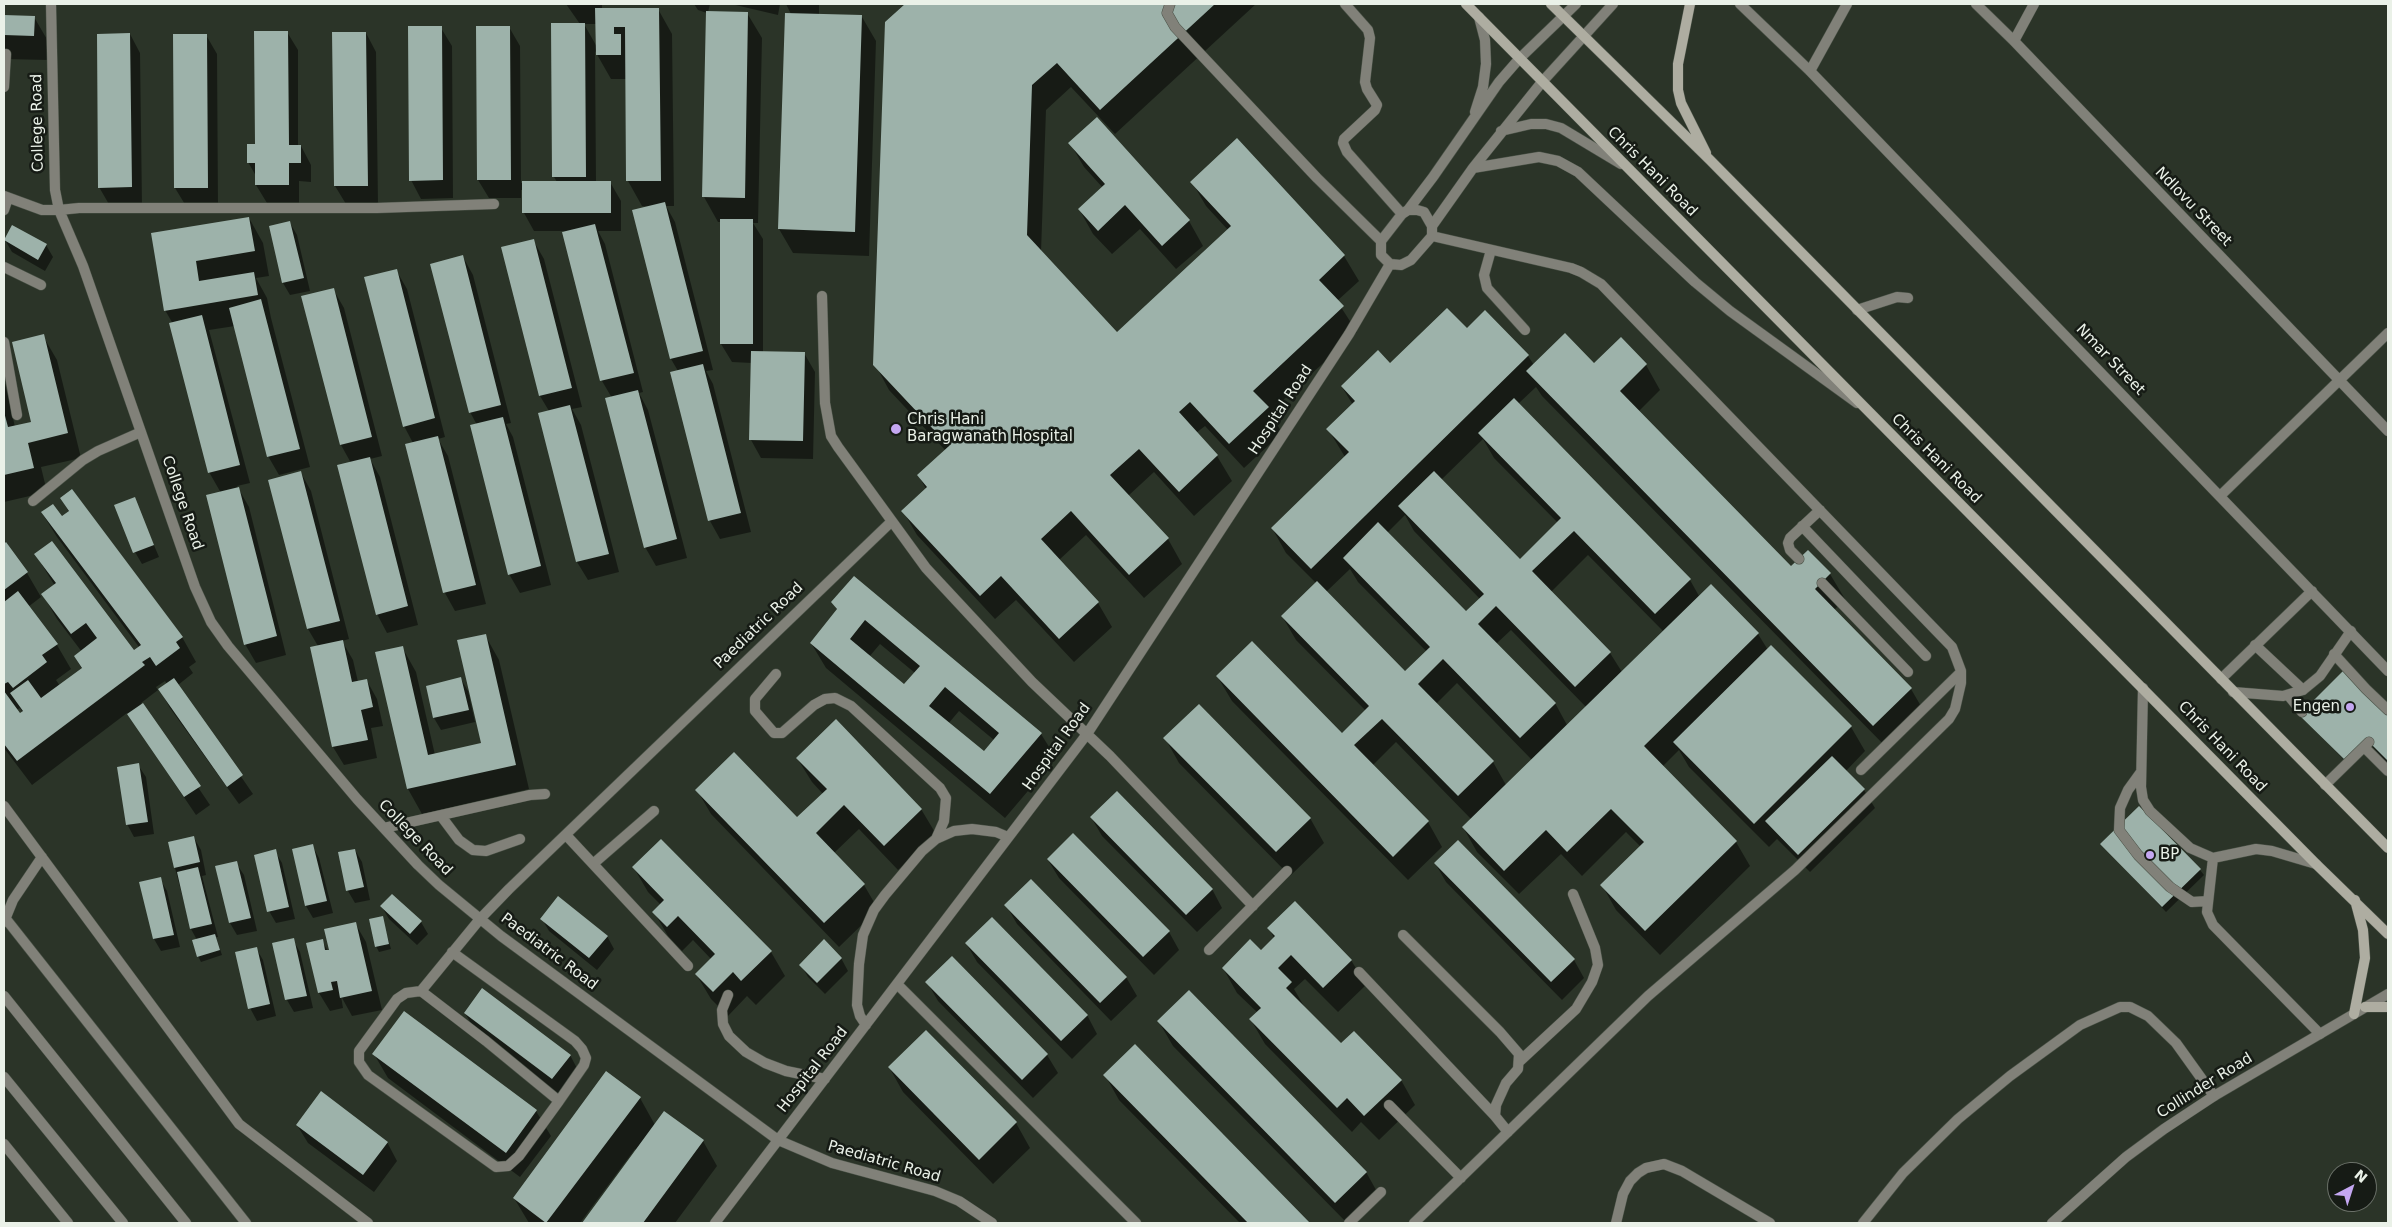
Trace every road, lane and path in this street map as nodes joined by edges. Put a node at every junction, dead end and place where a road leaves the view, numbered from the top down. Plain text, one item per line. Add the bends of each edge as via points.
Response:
1 (50, 4) edge
2 (1170, 4) edge
3 (1345, 4) edge
4 (1466, 4) edge
5 (1551, 4) edge
6 (1576, 4) edge
7 (1612, 4) edge
8 (1690, 4) edge
9 (1740, 4) edge
10 (1847, 4) edge
11 (1976, 4) edge
12 (2034, 4) edge
13 (1564, 16) junction
14 (1478, 17) junction
15 (1584, 36) junction
16 (2014, 41) junction
17 (6, 54) dead end
18 (1519, 60) junction
19 (1810, 71) junction
20 (1542, 82) junction
21 (4, 87) edge
22 (1472, 122) junction
23 (1501, 132) junction
24 (1710, 160) junction
25 (1626, 167) junction
26 (1473, 168) junction
27 (6, 197) edge
28 (494, 204) dead end
29 (4, 210) edge
30 (59, 210) junction
31 (1405, 212) junction
32 (1432, 231) junction
33 (1381, 241) junction
34 (1491, 250) junction
35 (1390, 264) junction
36 (4, 267) edge
37 (41, 285) dead end
38 (822, 296) dead end
39 (1908, 298) dead end
40 (1857, 310) junction
41 (1525, 330) dead end
42 (2388, 333) edge
43 (4, 342) edge
44 (2339, 381) junction
45 (1866, 410) junction
46 (17, 415) dead end
47 (2388, 431) edge
48 (141, 432) junction
49 (2220, 496) junction
50 (33, 501) dead end
51 (1820, 510) junction
52 (891, 522) junction
53 (1802, 526) junction
54 (1799, 559) dead end
55 (1822, 583) dead end
56 (2312, 591) junction
57 (2350, 631) junction
58 (2255, 644) junction
59 (2334, 654) junction
60 (1926, 656) dead end
61 (2388, 671) edge
62 (1908, 672) dead end
63 (1961, 672) junction
64 (776, 674) dead end
65 (2221, 679) junction
66 (2144, 688) junction
67 (2303, 690) junction
68 (2233, 692) junction
69 (2288, 695) junction
70 (2388, 710) edge
71 (2302, 712) dead end
72 (1086, 734) junction
73 (1862, 770) dead end
74 (2142, 771) junction
75 (2388, 771) edge
76 (2326, 785) junction
77 (545, 794) dead end
78 (4, 806) edge
79 (654, 811) dead end
80 (441, 816) junction
81 (384, 828) junction
82 (566, 835) junction
83 (1008, 837) junction
84 (936, 838) junction
85 (520, 840) dead end
86 (2388, 848) edge
87 (42, 857) junction
88 (2212, 858) junction
89 (593, 864) junction
90 (2316, 864) junction
91 (1287, 871) dead end
92 (1572, 894) dead end
93 (2354, 899) junction
94 (2208, 901) junction
95 (1253, 906) junction
96 (480, 919) junction
97 (5, 920) edge
98 (2388, 934) edge
99 (1403, 935) dead end
100 (1209, 950) dead end
101 (452, 952) junction
102 (688, 966) dead end
103 (1359, 972) dead end
104 (897, 984) junction
105 (421, 991) junction
106 (728, 994) dead end
107 (2388, 994) edge
108 (4, 996) edge
109 (2365, 1007) junction
110 (2388, 1007) edge
111 (2354, 1014) junction
112 (866, 1025) junction
113 (2320, 1034) junction
114 (1520, 1061) junction
115 (4, 1077) edge
116 (825, 1079) junction
117 (2214, 1096) junction
118 (559, 1101) junction
119 (1389, 1105) dead end
120 (1495, 1116) junction
121 (1508, 1132) junction
122 (778, 1140) junction
123 (4, 1144) edge
124 (1461, 1178) junction
125 (1381, 1192) dead end
126 (68, 1223) edge
127 (123, 1223) edge
128 (186, 1223) edge
129 (246, 1223) edge
130 (368, 1223) edge
131 (715, 1223) edge
132 (992, 1223) edge
133 (1136, 1223) edge
134 (1349, 1223) edge
135 (1414, 1223) edge
136 (1616, 1223) edge
137 (1770, 1223) edge
138 (1863, 1223) edge
139 (2052, 1223) edge

1 - 30 street, College Road via 55,190
2 - 33 street via 1167,13 1174,27
3 - 31 street via 1368,30 1365,82 1377,105 1344,139 1344,143 1347,152
4 - 14 main road, Chris Hani Road
5 - 13 main road
6 - 13 street
7 - 15 street
8 - 24 main road via 1678,64 1678,90 1681,103
9 - 19 street, Nmar Street
10 - 19 street
11 - 16 street, Ndlovu Street
12 - 16 street
13 - 15 main road
13 - 18 street
14 - 18 main road, Chris Hani Road
14 - 22 street via 1485,40 1486,64
15 - 20 street
15 - 24 main road
16 - 44 street, Ndlovu Street
17 - 21 street
18 - 20 main road, Chris Hani Road
18 - 22 street via 1499,82
19 - 49 street, Nmar Street
20 - 23 street
20 - 25 main road, Chris Hani Road
22 - 31 street
23 - 25 street via 1531,124 1561,128
23 - 26 street
24 - 40 main road
25 - 45 main road, Chris Hani Road
26 - 32 street
26 - 45 street via 1539,157 1558,160 1578,172 1702,288
27 - 29 street
27 - 30 street via 42,210
28 - 30 street
30 - 48 street, College Road via 83,266
31 - 32 street via 1424,212
31 - 33 street
32 - 34 street
32 - 35 street via 1411,260 1401,265
33 - 35 street via 1381,254
34 - 41 street via 1484,275 1486,288
34 - 51 street via 1571,268 1600,284
35 - 72 street, Hospital Road via 1344,342
36 - 37 street
38 - 52 street via 824,403 831,436
39 - 40 street via 1897,297
40 - 65 main road
42 - 44 street
43 - 46 street
44 - 47 street, Ndlovu Street
44 - 49 street
45 - 66 main road, Chris Hani Road
48 - 50 street via 83,460
48 - 81 street, College Road via 195,588 211,622 299,731
49 - 56 street, Nmar Street
51 - 53 street
51 - 63 street via 1952,646
52 - 72 street via 926,568 1032,682
52 - 82 street, Paediatric Road
53 - 54 street via 1788,543
53 - 60 street
55 - 62 street
56 - 57 street, Nmar Street
56 - 58 street
57 - 59 street
57 - 61 street, Nmar Street
58 - 65 street
58 - 67 street
59 - 67 street via 2320,676
59 - 70 street
63 - 73 street
63 - 121 street via 1960,694 1949,719 1795,870 1648,996
64 - 84 street via 755,699 756,711 774,733 782,734 825,699 835,698 851,706 940,788 946,805 944,821
65 - 68 main road
66 - 74 street
66 - 90 main road, Chris Hani Road
67 - 69 street
68 - 69 street
68 - 76 main road
69 - 71 street
72 - 83 street, Hospital Road
72 - 95 street
74 - 88 street via 2143,800 2150,811 2184,843
74 - 94 street via 2120,808 2119,830 2138,855 2170,887 2192,902
75 - 76 street via 2367,745 2349,759
76 - 86 main road
77 - 80 street
78 - 87 street
79 - 89 street
80 - 81 street
80 - 85 street via 460,840 473,850 486,851
81 - 96 street, College Road via 439,885
82 - 89 street
82 - 96 street, Paediatric Road
83 - 84 street via 972,829
83 - 104 street, Hospital Road
84 - 112 street via 885,895 865,929 859,956 857,1004
87 - 97 street via 13,900
87 - 130 street via 240,1124
88 - 90 street via 2256,848
88 - 94 street
89 - 102 street
90 - 93 main road, Chris Hani Road
91 - 95 street
92 - 114 street via 1595,948 1598,965 1576,1009
93 - 98 main road, Chris Hani Road
93 - 111 main road via 2363,930 2366,958
94 - 113 street via 2213,925
95 - 100 street
96 - 101 street
96 - 122 street, Paediatric Road
97 - 129 street
99 - 114 street via 1511,1043
101 - 105 street
101 - 118 street via 582,1049 586,1058 584,1065
103 - 120 street
104 - 112 street, Hospital Road
104 - 133 street
105 - 118 street
105 - 118 street via 406,993 397,999 359,1051 359,1062 368,1075 496,1167 508,1166 519,1156
106 - 116 street via 722,1010 724,1024 729,1036 746,1052 786,1071
107 - 109 street, Collinder Road
108 - 128 street
109 - 110 main road
109 - 111 street, Collinder Road
111 - 113 street, Collinder Road
112 - 116 street, Hospital Road
113 - 117 street, Collinder Road
114 - 120 street via 1500,1094
115 - 127 street
116 - 122 street, Hospital Road
117 - 138 street via 2176,1043 2148,1016 2130,1007 2120,1007 2080,1025 1958,1119 1903,1173
117 - 139 street, Collinder Road via 2126,1157
119 - 124 street
120 - 121 street
121 - 124 street
122 - 131 street, Hospital Road
122 - 132 street, Paediatric Road via 832,1163 935,1191 959,1201
123 - 126 street
124 - 135 street
125 - 134 street
136 - 137 street via 1623,1194 1630,1181 1646,1168 1664,1164 1682,1171

